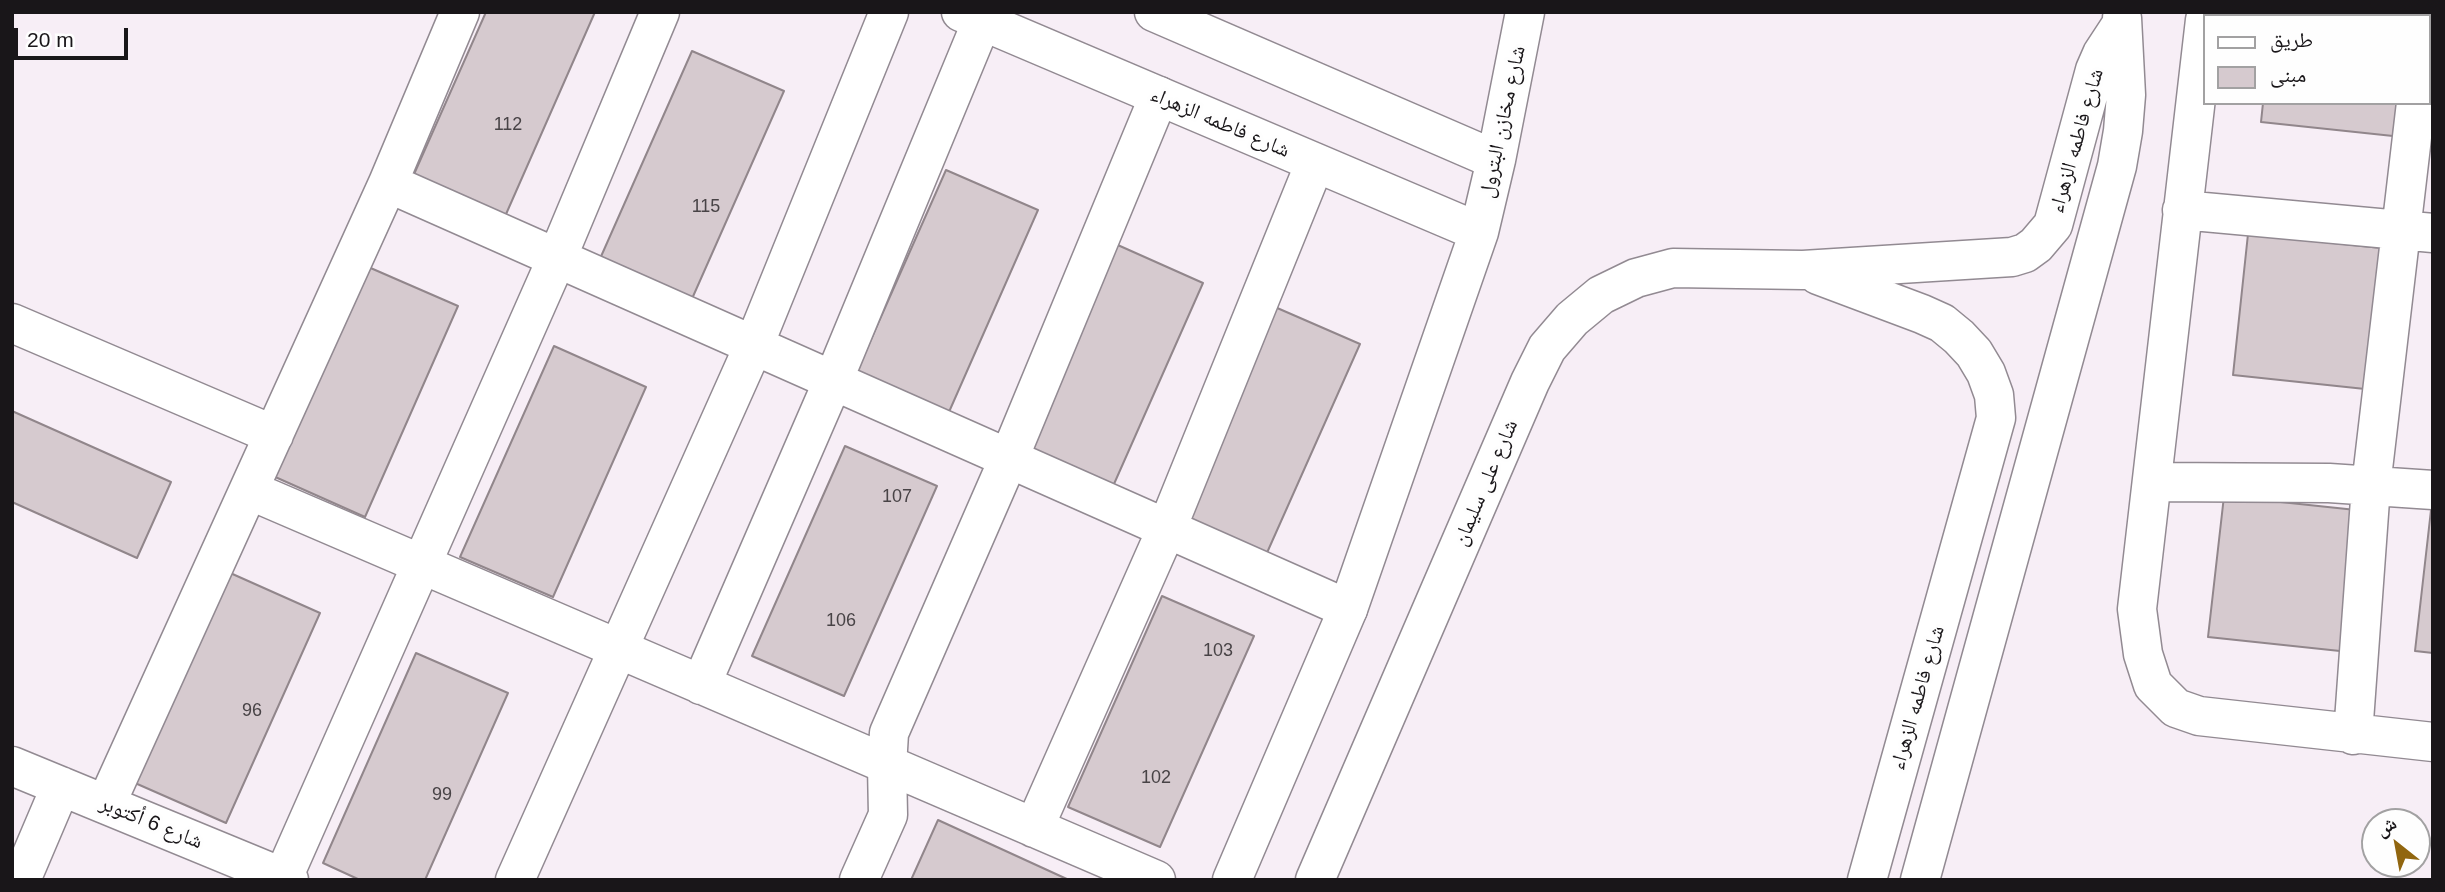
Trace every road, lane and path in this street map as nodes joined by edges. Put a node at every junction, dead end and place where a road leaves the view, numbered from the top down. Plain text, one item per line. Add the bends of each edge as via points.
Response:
1 (460, 12) edge
2 (660, 12) edge
3 (889, 12) edge
4 (1154, 12) edge
5 (1525, 12) edge
6 (972, 16) edge
7 (2122, 18) edge
8 (1200, 22) edge
9 (2204, 32) edge
10 (1159, 96) junction
11 (2416, 105) edge
12 (1496, 160) junction
13 (1315, 163) junction
14 (388, 183) junction
15 (2182, 210) junction
16 (1479, 232) junction
17 (2417, 232) edge
18 (557, 258) junction
19 (1803, 270) junction
20 (12, 323) edge
21 (754, 345) junction
22 (832, 381) junction
23 (274, 435) junction
24 (1009, 458) junction
25 (2153, 482) junction
26 (2371, 486) junction
27 (249, 490) junction
28 (2433, 490) edge
29 (1167, 528) junction
30 (422, 564) junction
31 (1348, 609) junction
32 (618, 650) junction
33 (701, 685) junction
34 (2353, 735) junction
35 (2433, 742) edge
36 (12, 766) edge
37 (887, 766) junction
38 (61, 786) junction
39 (106, 804) junction
40 (1034, 828) junction
41 (285, 879) edge
42 (21, 880) edge
43 (515, 880) edge
44 (859, 880) edge
45 (1156, 880) edge
46 (1232, 880) edge
47 (1315, 880) edge
48 (1867, 880) edge
49 (1920, 880) edge

1 - 14 street
2 - 18 street
3 - 21 street
4 - 8 street
5 - 12 street, شارع مخازن البترول
6 - 10 street, شارع فاطمه الزهراء
6 - 22 street
7 - 19 street, شارع فاطمه الزهراء via 2095,71 2053,225 2036,245 2012,257
7 - 49 street, شارع فاطمه الزهراء via 2126,95 2117,166
8 - 12 street
9 - 15 street
10 - 13 street, شارع فاطمه الزهراء
10 - 24 street
11 - 17 street
12 - 16 street, شارع مخازن البترول
13 - 16 street, شارع فاطمه الزهراء
13 - 29 street
14 - 18 street
14 - 23 street
15 - 17 street
15 - 25 street
16 - 31 street, شارع مخازن البترول
17 - 26 street
18 - 21 street
18 - 30 street
19 - 47 street, شارع على سليمان via 1673,268 1636,278 1601,295 1572,318 1547,348
19 - 48 street, شارع فاطمه الزهراء via 1942,323 1974,353 1994,395 1996,418
20 - 23 street
21 - 22 street
21 - 32 street
22 - 24 street
22 - 33 street
23 - 27 street
24 - 29 street
24 - 37 street via 890,733
25 - 26 street
25 - 34 street via 2137,609 2153,685 2176,708 2199,716
26 - 28 street
26 - 34 street
27 - 30 street
27 - 39 street
29 - 31 street
29 - 40 street
30 - 32 street
30 - 41 street
31 - 46 street, شارع مخازن البترول
32 - 33 street
32 - 43 street
33 - 37 street
34 - 35 street
36 - 38 street, شارع 6 أكتوبر
37 - 40 street
37 - 44 street via 888,815
38 - 39 street, شارع 6 أكتوبر
38 - 42 street
39 - 41 street, شارع 6 أكتوبر
40 - 45 street

